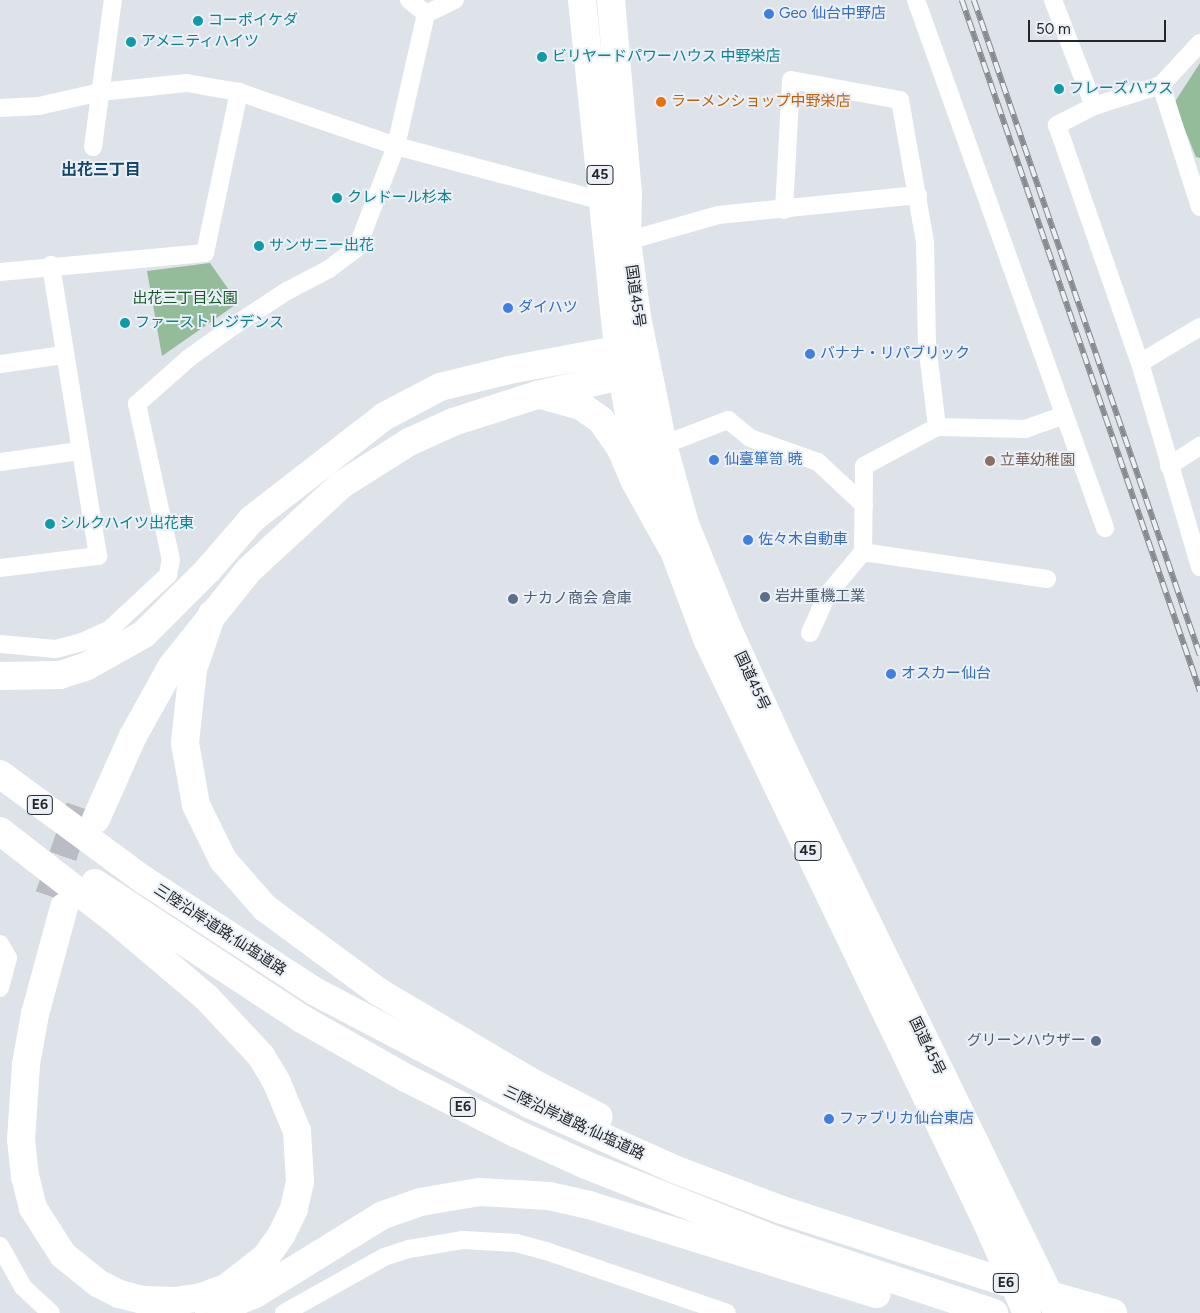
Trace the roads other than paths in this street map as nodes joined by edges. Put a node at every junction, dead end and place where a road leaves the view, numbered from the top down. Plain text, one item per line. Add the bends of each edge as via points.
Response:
1 (113, 0) edge
2 (408, 0) edge
3 (455, 0) edge
4 (582, 0) edge
5 (611, 0) edge
6 (916, 0) edge
7 (1053, 0) edge
8 (426, 14) junction
9 (1200, 43) edge
10 (1161, 85) junction
11 (100, 92) junction
12 (239, 92) junction
13 (1094, 106) junction
14 (0, 108) edge
15 (396, 146) junction
16 (93, 147) dead end
17 (1196, 182) edge
18 (918, 195) junction
19 (603, 200) junction
20 (1200, 207) edge
21 (784, 210) junction
22 (627, 241) junction
23 (51, 265) junction
24 (0, 272) edge
25 (1200, 328) edge
26 (63, 355) junction
27 (632, 360) junction
28 (1140, 363) junction
29 (0, 364) edge
30 (537, 395) junction
31 (1066, 416) junction
32 (937, 427) junction
33 (663, 445) junction
34 (1200, 446) edge
35 (79, 451) junction
36 (0, 462) edge
37 (1169, 466) junction
38 (864, 505) junction
39 (1105, 528) dead end
40 (671, 546) junction
41 (863, 552) junction
42 (1200, 567) edge
43 (0, 568) edge
44 (208, 570) junction
45 (1047, 579) dead end
46 (212, 614) junction
47 (810, 632) dead end
48 (0, 644) edge
49 (0, 676) edge
50 (0, 774) edge
51 (0, 812) edge
52 (86, 821) junction
53 (0, 831) edge
54 (0, 944) edge
55 (0, 988) edge
56 (0, 1246) edge
57 (894, 1248) junction
58 (889, 1289) junction
59 (699, 1309) edge
60 (51, 1313) edge
61 (120, 1313) edge
62 (208, 1313) edge
63 (284, 1313) edge
64 (727, 1313) edge
65 (946, 1313) edge
66 (994, 1313) edge
67 (1027, 1313) edge
68 (1058, 1313) edge
69 (1113, 1313) edge

1 - 11 street
2 - 8 street
3 - 8 street
4 - 19 highway, 国道45号 / 45
5 - 22 highway, 国道45号 / 45 via 628,193
6 - 31 street
7 - 13 street
8 - 15 street
9 - 10 street
10 - 13 street
10 - 17 street
11 - 12 street via 187,83
11 - 14 street via 39,106
11 - 16 street
12 - 15 street
12 - 23 street via 205,253
13 - 28 street via 1057,125
15 - 19 street
15 - 48 street via 357,248 329,269 287,291 235,325 189,358 137,404 171,560 168,575 109,630 82,642 56,649
17 - 20 street
18 - 21 street
18 - 21 street via 900,100 791,80
18 - 32 street via 925,242 928,344
19 - 27 highway, 国道45号 / 45
21 - 22 street via 718,215
22 - 27 highway, 国道45号 / 45
23 - 24 street
23 - 26 street
25 - 28 street
26 - 29 street
26 - 35 street
27 - 30 highway
27 - 33 highway, 国道45号 / 45
27 - 40 highway, 国道45号 / 45 via 647,479
27 - 44 highway via 509,370 440,388 385,416 252,519
28 - 37 street
30 - 40 highway via 581,406 611,430
30 - 46 highway via 453,422 409,442 341,485 249,570
31 - 32 street via 1025,429
31 - 39 street
32 - 38 street via 864,466
33 - 38 street via 728,420 750,438 818,462
33 - 68 highway, 国道45号 / 45 via 685,524 727,627
34 - 37 street
35 - 36 street
35 - 43 street via 98,556
37 - 42 street
38 - 41 street
40 - 67 highway, 国道45号 / 45 via 708,641
41 - 45 street
41 - 47 street via 827,595
44 - 49 highway via 144,634 87,666 60,675
44 - 52 highway via 125,716
46 - 52 highway via 172,666
46 - 57 highway via 193,669 186,709 185,743 189,776 196,805 219,854 265,908 379,992 531,1082 605,1120 785,1196
50 - 52 highway, E6
51 - 58 highway, 三陸沿岸道路;仙塩道路 / E6 via 70,865 302,1019 414,1082 586,1165
52 - 57 highway, 三陸沿岸道路;仙塩道路 / E6 via 204,921 316,992 529,1104 683,1172
53 - 61 highway via 121,925 207,998 261,1056 277,1083 297,1131 300,1182 294,1209 266,1257 226,1288 175,1301 142,1300 99,1284 63,1255 33,1208 21,1140 24,1088 56,902 22,990 9,1064 4,1154 20,1223 48,1266 88,1300
54 - 55 street via 8,958
56 - 60 street via 23,1287
57 - 69 highway, 三陸沿岸道路;仙塩道路 / E6
58 - 62 highway via 589,1205 550,1196 480,1192 420,1202 383,1215 255,1294
58 - 65 highway
58 - 66 highway, 三陸沿岸道路;仙塩道路 / E6
59 - 63 street via 546,1251 516,1243 463,1240 418,1247 384,1257
59 - 64 street

